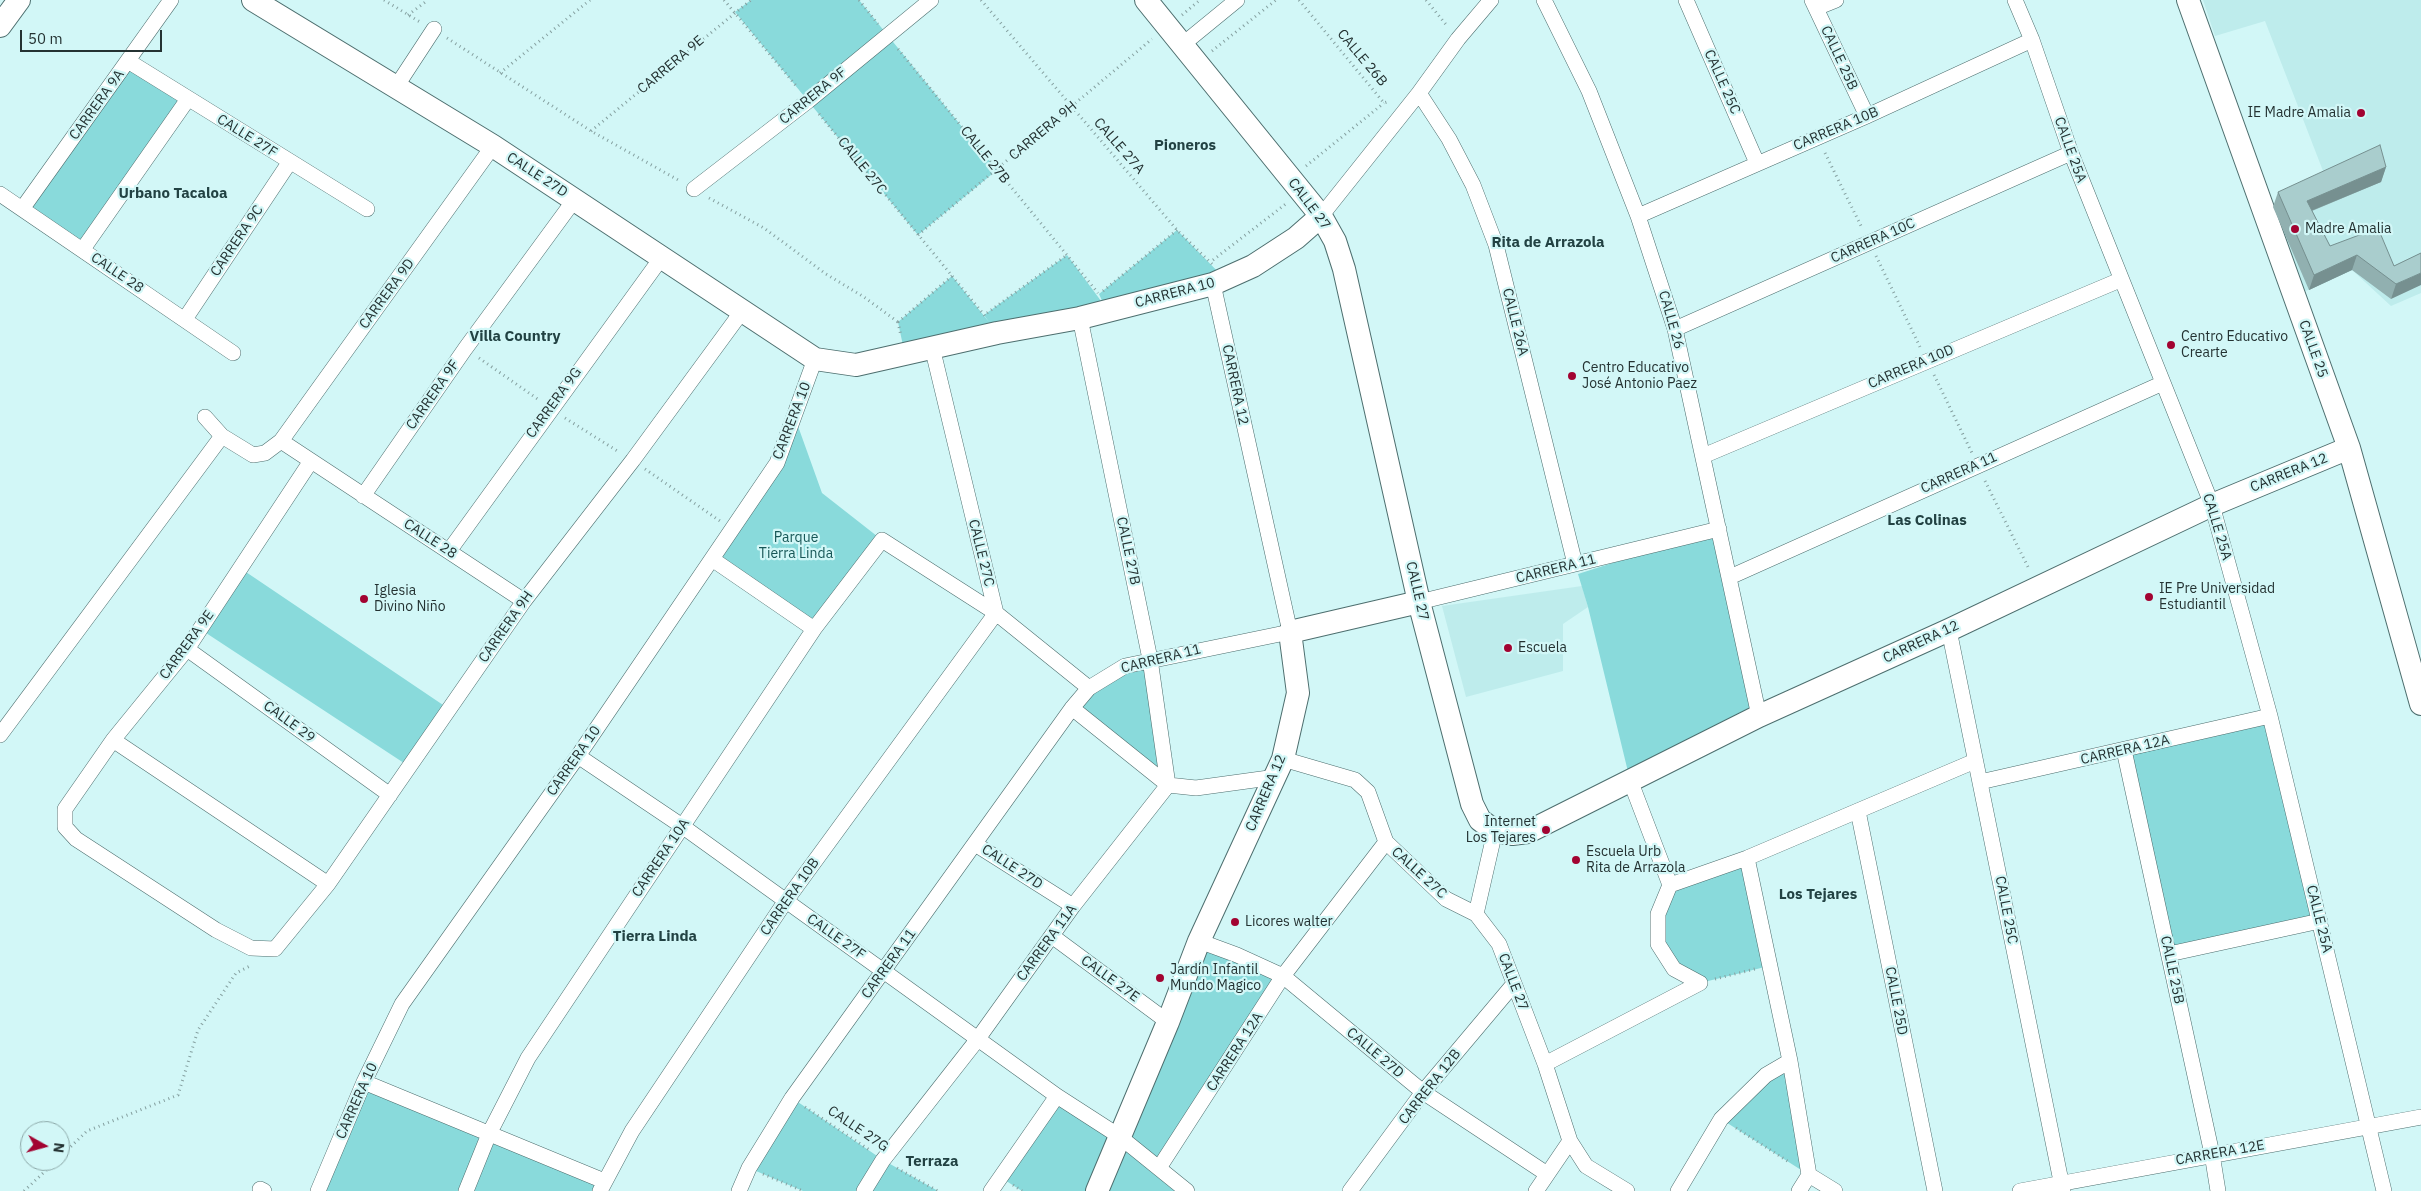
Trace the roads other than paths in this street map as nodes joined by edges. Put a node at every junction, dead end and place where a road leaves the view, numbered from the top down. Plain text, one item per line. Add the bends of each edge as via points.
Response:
1 (19, 0) edge
2 (171, 0) edge
3 (253, 0) edge
4 (931, 0) edge
5 (1146, 0) edge
6 (1237, 0) edge
7 (1491, 0) edge
8 (1544, 0) edge
9 (1686, 0) edge
10 (1836, 0) edge
11 (2015, 0) edge
12 (2188, 0) edge
13 (1814, 4) edge
14 (0, 26) edge
15 (434, 29) road end
16 (2032, 40) junction
17 (1182, 45) junction
18 (128, 61) junction
19 (396, 87) junction
20 (1420, 93) junction
21 (188, 99) junction
22 (1867, 116) junction
23 (493, 146) junction
24 (2071, 153) junction
25 (289, 163) junction
26 (1757, 164) junction
27 (694, 189) road end
28 (0, 194) edge
29 (575, 199) junction
30 (22, 209) junction
31 (367, 209) dead end
32 (1321, 216) junction
33 (1638, 216) junction
34 (83, 250) junction
35 (662, 257) junction
36 (2120, 280) junction
37 (1219, 282) junction
38 (743, 310) junction
39 (1080, 318) junction
40 (185, 319) junction
41 (1675, 329) junction
42 (932, 347) junction
43 (233, 353) dead end
44 (815, 358) junction
45 (2163, 383) junction
46 (205, 417) dead end
47 (222, 436) junction
48 (281, 441) junction
49 (2349, 448) junction
50 (1703, 456) junction
51 (311, 461) junction
52 (363, 496) junction
53 (2212, 505) junction
54 (1719, 529) junction
55 (449, 551) junction
56 (712, 559) junction
57 (1575, 564) junction
58 (1730, 577) junction
59 (524, 601) junction
60 (1419, 602) junction
61 (996, 613) junction
62 (814, 629) junction
63 (1949, 630) junction
64 (1290, 632) junction
65 (187, 649) junction
66 (1150, 659) junction
67 (1088, 688) junction
68 (2421, 704) edge
69 (1072, 708) junction
70 (1759, 716) junction
71 (2270, 716) junction
72 (0, 735) edge
73 (113, 740) junction
74 (2124, 750) junction
75 (578, 756) junction
76 (1975, 761) junction
77 (1279, 768) junction
78 (1630, 780) junction
79 (1980, 782) junction
80 (1168, 785) junction
81 (390, 795) junction
82 (1858, 810) junction
83 (682, 826) junction
84 (1495, 831) junction
85 (1386, 842) junction
86 (975, 844) junction
87 (1747, 858) junction
88 (328, 884) junction
89 (1670, 885) junction
90 (786, 902) junction
91 (1073, 906) junction
92 (1476, 914) junction
93 (2320, 922) junction
94 (1052, 936) junction
95 (1199, 940) junction
96 (275, 949) joint
97 (2169, 954) junction
98 (884, 970) junction
99 (1283, 976) junction
100 (1513, 985) junction
101 (1168, 1022) junction
102 (977, 1040) junction
103 (1790, 1061) junction
104 (1545, 1064) junction
105 (364, 1082) junction
106 (1423, 1092) junction
107 (1057, 1096) junction
108 (2421, 1116) edge
109 (2368, 1126) junction
110 (489, 1134) junction
111 (1119, 1136) junction
112 (1570, 1141) junction
113 (2212, 1154) junction
114 (1159, 1168) junction
115 (1547, 1174) junction
116 (1809, 1175) junction
117 (602, 1186) edge
118 (2062, 1186) edge
119 (318, 1191) edge
120 (466, 1191) edge
121 (739, 1191) edge
122 (864, 1191) edge
123 (991, 1191) edge
124 (1097, 1191) edge
125 (1187, 1191) edge
126 (1350, 1191) edge
127 (1536, 1191) edge
128 (1627, 1191) edge
129 (1678, 1191) edge
130 (1799, 1191) edge
131 (1835, 1191) edge
132 (1935, 1191) edge
133 (2020, 1191) edge
134 (2218, 1191) edge
135 (2384, 1191) edge

1 - 14 street
2 - 18 street, CARRERA 9A
3 - 19 street, CALLE 27D
4 - 27 street, CARRERA 9F
5 - 17 street, CALLE 27
6 - 17 street
7 - 20 street, CARRERA 10 via 1458,39
8 - 33 street, CALLE 26 via 1589,92
9 - 26 street, CALLE 25C
10 - 13 street
11 - 16 street, CALLE 25A
12 - 49 street, CALLE 25
13 - 22 street, CALLE 25B
15 - 19 street
16 - 22 street, CARRERA 10B
16 - 24 street, CALLE 25A
17 - 32 street, CALLE 27
18 - 21 street, CALLE 27F
18 - 30 street, CARRERA 9A
19 - 23 street, CALLE 27D
20 - 32 street, CARRERA 10
20 - 57 street, CALLE 26A via 1474,185 1496,245
21 - 25 street, CALLE 27F
21 - 34 street
22 - 26 street, CARRERA 10B
23 - 29 street, CALLE 27D
23 - 48 street, CARRERA 9D
24 - 36 street, CALLE 25A
24 - 41 street, CARRERA 10C
25 - 31 street, CALLE 27F
25 - 40 street, CARRERA 9C
26 - 33 street, CARRERA 10B
28 - 30 street, CALLE 28
29 - 35 street, CALLE 27D
29 - 52 street, CARRERA 9F
30 - 34 street, CALLE 28
32 - 37 street, CARRERA 10 via 1296,238 1253,266
32 - 60 street, CALLE 27 via 1335,241 1344,268
33 - 41 street, CALLE 26
34 - 40 street, CALLE 28
35 - 38 street, CALLE 27D
35 - 55 street, CARRERA 9G
36 - 45 street, CALLE 25A
36 - 50 street, CARRERA 10D
37 - 39 street, CARRERA 10
37 - 64 street, CARRERA 12
38 - 44 street, CALLE 27D
38 - 59 street, CARRERA 9H
39 - 42 street, CARRERA 10
39 - 66 street, CALLE 27B
40 - 43 street, CALLE 28
41 - 50 street, CALLE 26
42 - 44 street, CARRERA 10 via 856,365
42 - 61 street, CALLE 27C
44 - 56 street, CARRERA 10 via 777,463
45 - 53 street, CALLE 25A
45 - 58 street, CARRERA 11
46 - 47 street
47 - 48 street via 253,455 265,453
47 - 72 street
48 - 51 street, CALLE 28
49 - 53 street, CARRERA 12
49 - 68 street, CALLE 25
50 - 54 street, CALLE 26
51 - 52 street, CALLE 28
51 - 65 street, CARRERA 9E
52 - 55 street, CALLE 28
53 - 63 street, CARRERA 12
53 - 71 street, CALLE 25A
54 - 57 street, CARRERA 11
54 - 58 street, CALLE 26
55 - 59 street, CALLE 28
56 - 62 street
56 - 75 street, CARRERA 10
57 - 60 street, CARRERA 11
58 - 70 street, CALLE 26
59 - 81 street, CARRERA 9H
60 - 64 street, CARRERA 11
60 - 84 street, CALLE 27 via 1472,804 1480,820
61 - 62 street, CARRERA 10A via 882,540
61 - 67 street
61 - 90 street, CARRERA 10B
62 - 83 street, CARRERA 10A
63 - 70 street, CARRERA 12
63 - 76 street, CALLE 25C
64 - 66 street, CARRERA 11
64 - 77 street, CARRERA 12 via 1298,693
65 - 73 street, CARRERA 9E
65 - 81 street, CALLE 29
66 - 67 street, CARRERA 11 via 1125,666
66 - 80 street, CALLE 27B
67 - 69 street, CARRERA 11
69 - 80 street
69 - 86 street, CARRERA 11
70 - 78 street, CARRERA 12
71 - 74 street, CARRERA 12A
71 - 93 street, CALLE 25A
73 - 88 street
73 - 96 street, CARRERA 9E via 65,809 65,827 76,840 216,930 251,948
74 - 79 street, CARRERA 12A
74 - 97 street, CALLE 25B
75 - 83 street, CALLE 27F
75 - 105 street, CARRERA 10 via 402,1004
76 - 79 street, CALLE 25C
76 - 82 street
77 - 80 street via 1196,788
77 - 85 street, CALLE 27C via 1355,780 1368,792
77 - 95 street, CARRERA 12
78 - 84 street, CARRERA 12 via 1528,832
78 - 89 street
79 - 118 street, CALLE 25C
80 - 91 street, CARRERA 11A
81 - 88 street, CARRERA 9H
82 - 87 street
82 - 132 street, CALLE 25D
83 - 90 street, CALLE 27F
83 - 110 street, CARRERA 10A via 528,1058
84 - 92 street
85 - 92 street, CALLE 27C via 1446,898
85 - 99 street, CARRERA 12A
86 - 91 street, CALLE 27D
86 - 98 street, CARRERA 11
87 - 89 street
87 - 103 street
88 - 96 street, CARRERA 9H
89 - 104 street via 1658,914 1658,944 1674,969 1700,982
90 - 98 street, CALLE 27F
90 - 117 street, CARRERA 10B via 632,1131
91 - 94 street, CARRERA 11A
92 - 100 street, CALLE 27 via 1499,944
93 - 97 street
93 - 109 street, CALLE 25A
94 - 101 street, CALLE 27E
94 - 102 street, CARRERA 11A
95 - 99 street, CALLE 27D
95 - 101 street, CARRERA 12
97 - 113 street, CALLE 25B
98 - 102 street, CALLE 27F
98 - 121 street, CARRERA 11 via 792,1098 749,1168
99 - 106 street, CALLE 27D
99 - 114 street, CARRERA 12A
100 - 104 street, CALLE 27
100 - 106 street, CARRERA 12B
101 - 111 street, CARRERA 12
102 - 107 street, CALLE 27F
102 - 122 street, CARRERA 11A via 884,1160
103 - 116 street
103 - 129 street via 1766,1075 1722,1119
104 - 112 street, CALLE 27
105 - 110 street
105 - 119 street, CARRERA 10
106 - 115 street, CALLE 27D
106 - 126 street, CARRERA 12B
107 - 111 street, CALLE 27F
107 - 123 street
108 - 109 street, CARRERA 12E
109 - 113 street, CARRERA 12E
109 - 135 street, CALLE 25A
110 - 117 street
110 - 120 street, CARRERA 10A
111 - 114 street, CALLE 27F
111 - 124 street, CARRERA 12
112 - 115 street
112 - 128 street, CALLE 27 via 1586,1166
113 - 118 street, CARRERA 12E
113 - 134 street, CALLE 25B
114 - 125 street, CALLE 27F
115 - 127 street
116 - 130 street
116 - 131 street
118 - 133 street, CARRERA 12E

